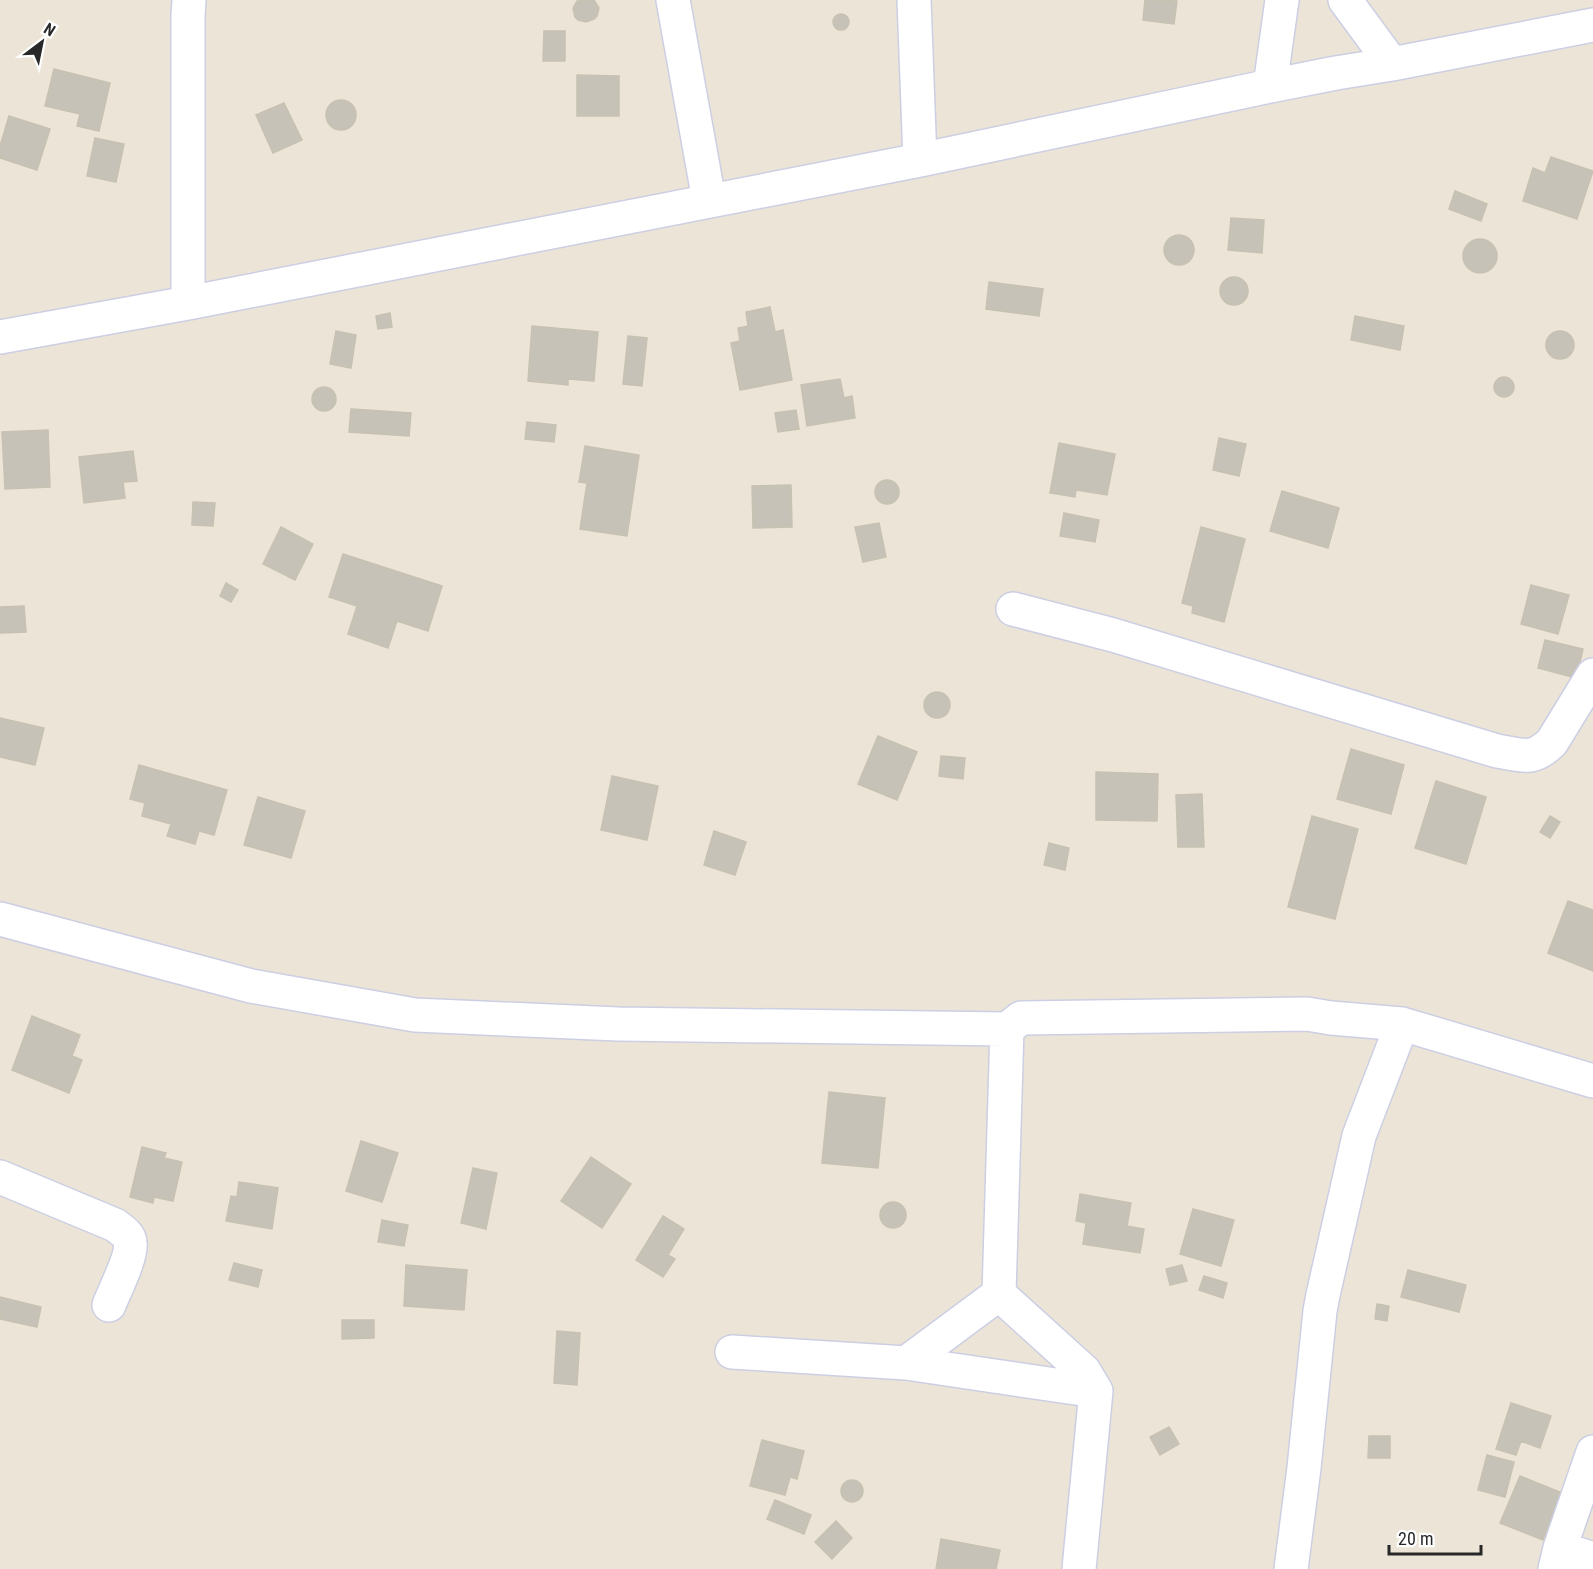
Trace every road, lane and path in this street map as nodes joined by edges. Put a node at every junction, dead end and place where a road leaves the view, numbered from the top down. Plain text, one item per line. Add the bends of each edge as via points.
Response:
1 (189, 0) edge
2 (673, 0) edge
3 (914, 0) edge
4 (1282, 0) edge
5 (1345, 0) edge
6 (1593, 25) edge
7 (1392, 64) junction
8 (1270, 86) junction
9 (920, 160) junction
10 (709, 200) junction
11 (188, 303) junction
12 (0, 337) edge
13 (1013, 609) dead end
14 (1593, 675) edge
15 (2, 928) edge
16 (1402, 1024) junction
17 (1007, 1029) junction
18 (1593, 1081) edge
19 (0, 1177) edge
20 (999, 1294) junction
21 (109, 1305) dead end
22 (732, 1352) dead end
23 (906, 1363) junction
24 (1096, 1391) junction
25 (1593, 1452) edge
26 (1558, 1558) edge
27 (1593, 1559) edge
28 (1079, 1569) edge
29 (1291, 1569) edge

1 - 11 street
2 - 10 street
3 - 9 street
4 - 8 street
5 - 7 street
6 - 7 street
7 - 8 street
8 - 9 street
9 - 10 street
10 - 11 street
11 - 12 street
13 - 14 street via 1113,635 1497,751 1530,756 1552,742
15 - 17 street via 251,986 414,1016 618,1024
16 - 17 street via 1307,1014 1021,1018
16 - 18 street
16 - 29 street via 1359,1136 1323,1295
17 - 20 street
19 - 21 street via 126,1233 131,1243 129,1256
20 - 23 street
20 - 24 street via 1084,1371
22 - 23 street
23 - 24 street
24 - 28 street
25 - 26 street
26 - 27 street

